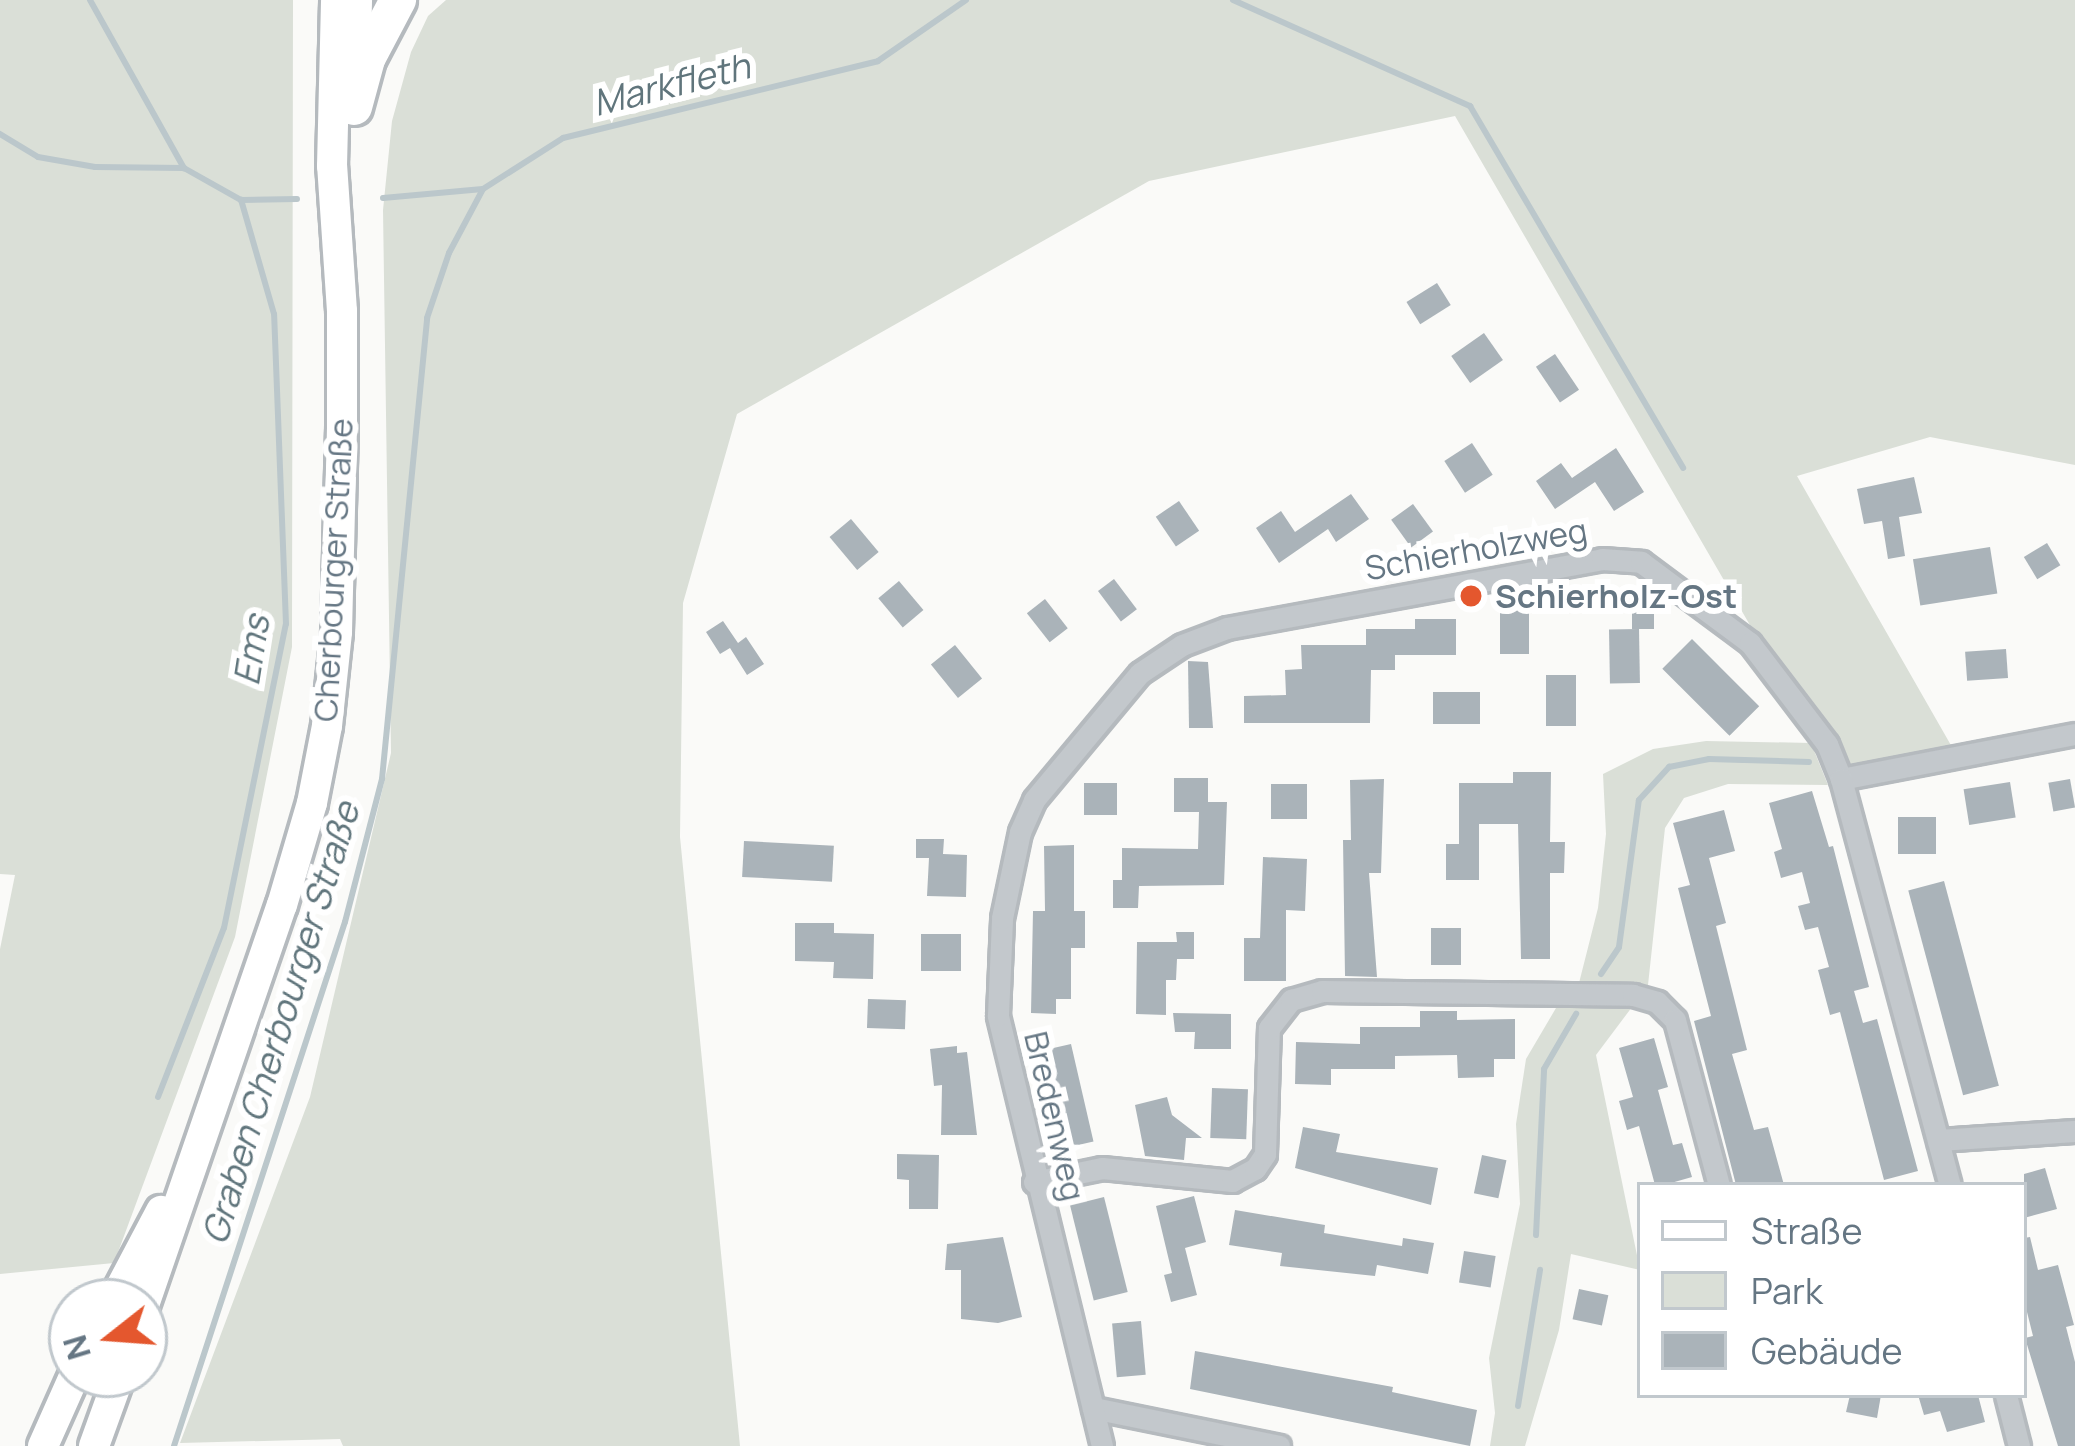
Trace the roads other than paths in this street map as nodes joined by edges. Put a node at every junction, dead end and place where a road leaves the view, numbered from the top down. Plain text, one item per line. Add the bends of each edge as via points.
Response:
1 (319, 0) edge
2 (336, 0) edge
3 (357, 0) edge
4 (398, 0) edge
5 (354, 107) junction
6 (342, 311) junction
7 (2075, 734) edge
8 (1840, 779) junction
9 (1034, 800) joint
10 (202, 1131) junction
11 (2075, 1131) edge
12 (1938, 1140) junction
13 (1034, 1182) junction
14 (1717, 1182) edge
15 (1949, 1182) edge
16 (125, 1278) edge
17 (153, 1278) edge
18 (64, 1398) edge
19 (111, 1398) edge
20 (2007, 1398) edge
21 (1093, 1408) junction
22 (43, 1446) edge
23 (94, 1446) edge
24 (1102, 1446) edge
25 (1279, 1446) edge
26 (2019, 1446) edge

1 - 6 main road, Cherbourger Straße via 320,164
2 - 6 main road, Cherbourger Straße via 332,166
3 - 5 main road, Cherbourger Straße
4 - 5 highway via 367,59
5 - 6 main road, Cherbourger Straße
6 - 10 main road, Cherbourger Straße via 328,726 282,905
7 - 8 street
8 - 9 street, Schierholzweg via 1827,744 1750,643 1641,562 1602,559 1227,628 1182,645 1110,704
8 - 12 street, Schierholzweg
9 - 13 street, Bredenweg via 1002,918 998,1015
10 - 16 main road
10 - 17 main road, Cherbourger Straße
11 - 12 street
12 - 15 street, Schierholzweg
13 - 14 street via 1102,1168 1232,1181 1255,1169 1265,1154 1269,1028 1291,1000 1322,991 1657,1001 1675,1019
13 - 21 street, Bredenweg
18 - 22 main road
19 - 23 main road
20 - 26 street
21 - 24 street, Bredenweg
21 - 25 street

